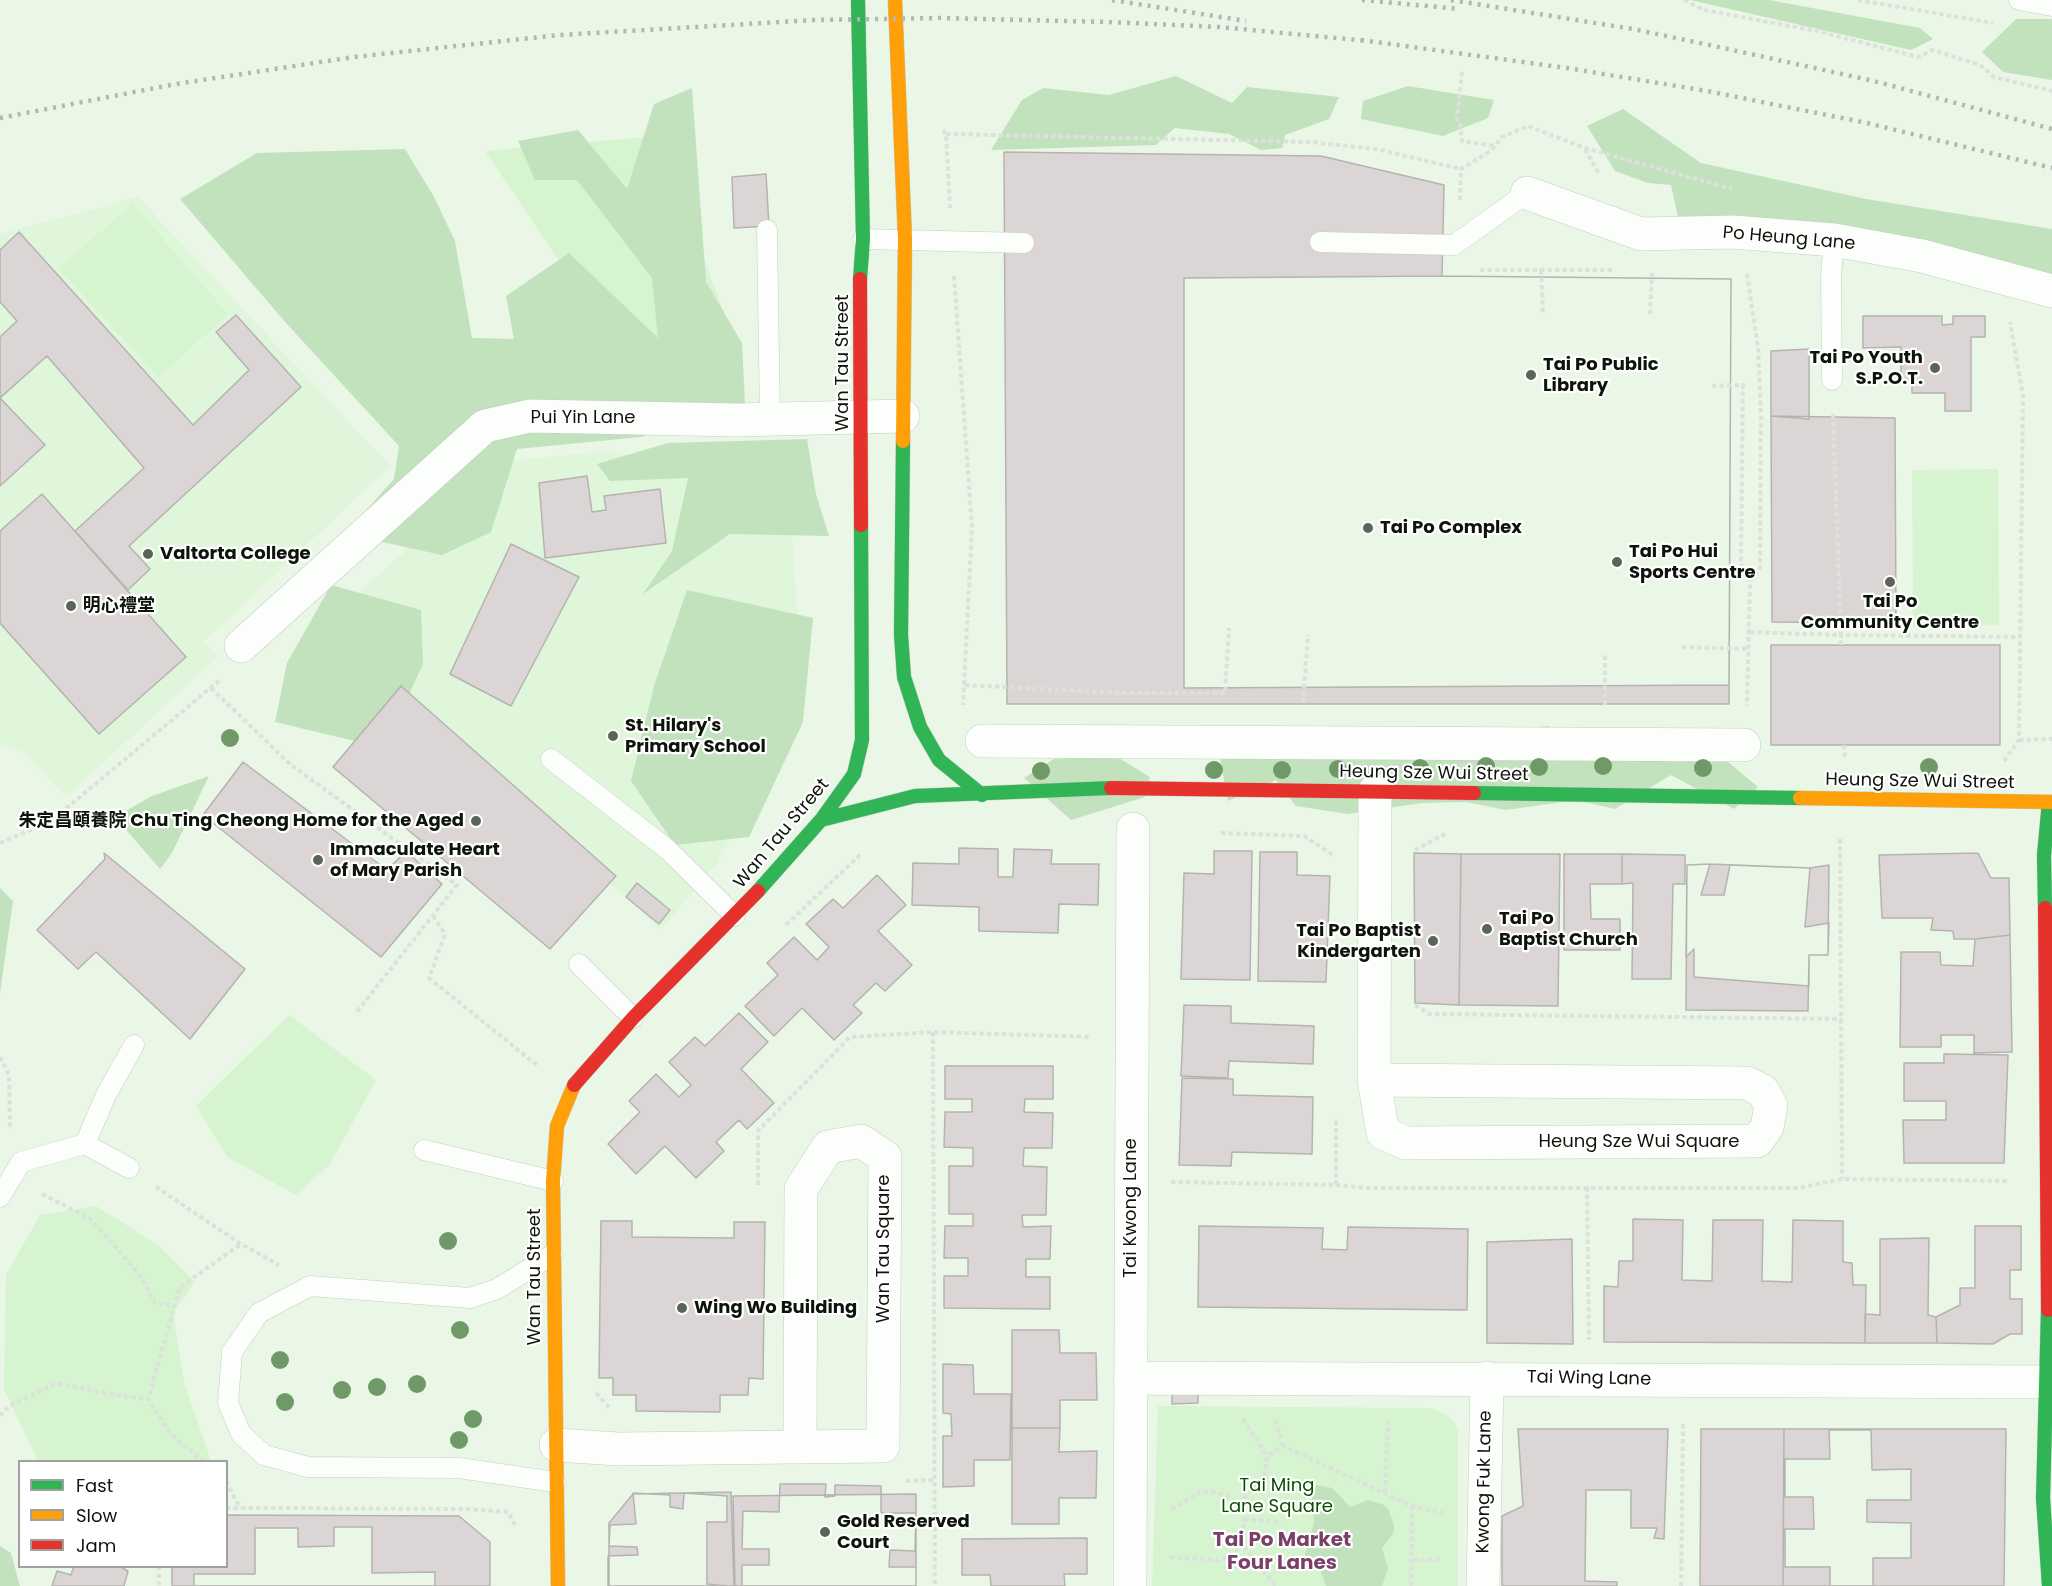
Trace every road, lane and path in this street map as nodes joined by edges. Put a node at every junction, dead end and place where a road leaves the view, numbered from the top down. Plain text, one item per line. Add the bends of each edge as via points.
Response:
1 (858, 0) edge
2 (895, 0) edge
3 (1684, 0) edge
4 (1858, 0) edge
5 (2019, 0) edge
6 (2052, 6) edge
7 (1994, 23) dead end
8 (1462, 72) dead end
9 (2052, 91) edge
10 (946, 134) dead end
11 (1496, 146) dead end
12 (1461, 169) dead end
13 (1527, 193) joint
14 (766, 230) dead end
15 (1733, 232) junction
16 (863, 238) junction
17 (905, 240) junction
18 (1834, 240) junction
19 (1320, 242) dead end
20 (1024, 243) dead end
21 (1652, 269) dead end
22 (1541, 270) dead end
23 (2052, 291) edge
24 (2001, 313) dead end
25 (1650, 314) dead end
26 (1543, 315) dead end
27 (956, 324) dead end
28 (1832, 380) joint
29 (1712, 386) dead end
30 (903, 416) junction
31 (860, 418) junction
32 (770, 419) junction
33 (1750, 581) junction
34 (1229, 628) dead end
35 (1750, 632) junction
36 (1308, 635) dead end
37 (1841, 635) junction
38 (2020, 637) junction
39 (1841, 645) dead end
40 (241, 646) joint
41 (1682, 646) dead end
42 (1750, 649) junction
43 (1605, 655) dead end
44 (965, 685) junction
45 (211, 688) junction
46 (2052, 739) edge
47 (2019, 740) junction
48 (982, 741) joint
49 (1301, 743) junction
50 (1605, 745) junction
51 (1744, 745) joint
52 (1844, 745) dead end
53 (551, 759) dead end
54 (1845, 762) dead end
55 (1997, 763) dead end
56 (1375, 791) junction
57 (982, 795) junction
58 (2051, 797) edge
59 (821, 820) junction
60 (1133, 829) dead end
61 (1840, 836) dead end
62 (0, 843) edge
63 (433, 916) junction
64 (735, 916) junction
65 (579, 964) dead end
66 (1410, 1001) dead end
67 (356, 1014) dead end
68 (633, 1018) junction
69 (1841, 1019) junction
70 (933, 1032) dead end
71 (134, 1045) dead end
72 (0, 1057) edge
73 (540, 1075) dead end
74 (1374, 1080) junction
75 (1336, 1107) dead end
76 (85, 1144) junction
77 (424, 1150) dead end
78 (21, 1162) junction
79 (129, 1168) joint
80 (1842, 1179) dead end
81 (553, 1181) junction
82 (1132, 1182) junction
83 (1587, 1187) dead end
84 (0, 1197) edge
85 (241, 1244) junction
86 (552, 1255) junction
87 (281, 1267) dead end
88 (173, 1305) junction
89 (1130, 1378) junction
90 (1487, 1378) junction
91 (1589, 1380) junction
92 (1684, 1380) junction
93 (2048, 1382) junction
94 (148, 1399) junction
95 (0, 1416) edge
96 (1276, 1421) dead end
97 (1388, 1421) dead end
98 (556, 1445) junction
99 (800, 1445) junction
100 (1282, 1446) junction
101 (203, 1460) edge
102 (555, 1482) junction
103 (228, 1485) edge
104 (1384, 1492) junction
105 (1239, 1504) junction
106 (1412, 1506) junction
107 (228, 1508) edge
108 (240, 1508) junction
109 (1164, 1513) dead end
110 (1441, 1513) dead end
111 (1244, 1519) junction
112 (1282, 1522) dead end
113 (517, 1528) dead end
114 (1243, 1545) junction
115 (159, 1568) edge
116 (1130, 1571) edge
117 (159, 1586) edge
118 (558, 1586) edge
119 (935, 1586) edge
120 (1276, 1586) edge
121 (1411, 1586) edge
122 (1483, 1586) edge
123 (1681, 1586) edge
124 (2049, 1586) edge

1 - 16 main road, Wan Tau Street
2 - 17 main road
3 - 9 path via 1704,10 1817,31 1918,57 1932,50 1980,65 1994,77
4 - 7 path
5 - 6 lane
8 - 11 path via 1457,120 1462,141
10 - 12 path via 1310,142 1376,150
13 - 15 street, Po Heung Lane via 1641,234
13 - 19 lane via 1454,245
14 - 32 lane
15 - 18 street, Po Heung Lane
15 - 33 path via 1746,265 1758,348 1760,569
16 - 17 lane
16 - 31 main road, Wan Tau Street
17 - 20 lane
17 - 30 main road
18 - 23 street, Po Heung Lane via 1922,256
18 - 28 lane
21 - 25 path
22 - 26 path
24 - 38 path via 2010,321 2023,396
27 - 44 path via 972,528
28 - 37 path
29 - 33 path via 1743,385 1741,560 1742,571
30 - 31 street, Pui Yin Lane
30 - 57 main road via 904,677 920,727 939,760
31 - 32 street, Pui Yin Lane
31 - 59 main road, Wan Tau Street via 862,740 854,774
32 - 40 street, Pui Yin Lane via 530,416 485,426
33 - 35 path
34 - 44 path via 1224,693 1121,693
35 - 37 path
35 - 42 path
36 - 49 path
37 - 38 path
37 - 39 path
38 - 47 path
40 - 45 path via 238,666
41 - 42 path
42 - 51 path
43 - 50 path
44 - 48 path via 963,712 969,737
45 - 62 path via 51,821
45 - 63 path via 291,765 457,885
46 - 47 path
47 - 55 path via 2005,760
48 - 49 street
49 - 50 street
50 - 51 street
52 - 54 path
53 - 64 lane via 667,849
56 - 57 main road, Heung Sze Wui Street via 1132,787
56 - 58 main road, Heung Sze Wui Street
56 - 74 street, Heung Sze Wui Square
57 - 59 main road, Heung Sze Wui Street via 915,796
58 - 93 main road via 2044,855
59 - 64 main road, Wan Tau Street
60 - 82 street, Tai Kwong Lane
61 - 69 path
63 - 67 path
63 - 73 path via 445,934 429,978 543,1068
64 - 68 main road, Wan Tau Street
65 - 68 lane
66 - 69 path via 1429,1014
68 - 81 main road, Wan Tau Street via 571,1089 557,1126
69 - 80 path
70 - 119 path
71 - 76 lane
72 - 78 path via 9,1076 9,1130
74 - 74 street, Heung Sze Wui Square via 1747,1083 1763,1091 1771,1106 1767,1127 1758,1141 1406,1143 1383,1133
75 - 82 path via 1336,1185
76 - 78 lane
76 - 79 lane
77 - 81 lane
78 - 84 lane
78 - 88 path via 37,1192 92,1219 138,1273 156,1304
79 - 85 path
81 - 86 main road, Wan Tau Street
82 - 89 street, Tai Kwong Lane
83 - 91 path
85 - 87 path
85 - 88 path via 180,1287
86 - 98 main road, Wan Tau Street
86 - 102 lane via 496,1289 470,1298 310,1286 259,1313 232,1352 228,1403 242,1434 264,1455 308,1467 459,1468
88 - 94 path
89 - 90 street, Tai Wing Lane
89 - 116 street, Tai Kwong Lane
90 - 91 street, Tai Wing Lane
90 - 122 street, Kwong Fuk Lane
91 - 92 street, Tai Wing Lane
92 - 93 street, Tai Wing Lane
92 - 123 path
93 - 124 main road via 2043,1498
94 - 95 path via 57,1383 9,1406
94 - 101 path via 170,1433
96 - 100 path
97 - 104 path
98 - 99 street, Wan Tau Square via 618,1449
98 - 102 main road, Wan Tau Street
99 - 99 street, Wan Tau Square via 883,1446 885,1156 861,1141 828,1147 801,1189
100 - 104 path
100 - 105 path via 1267,1456 1264,1476
102 - 118 main road, Wan Tau Street
103 - 108 path
104 - 106 path
105 - 109 path via 1224,1494 1202,1491
105 - 111 path
106 - 110 path
106 - 121 path
107 - 108 path
108 - 113 path via 468,1509 508,1512
111 - 112 path
111 - 114 path
114 - 116 path via 1221,1560
114 - 120 path
115 - 117 path

